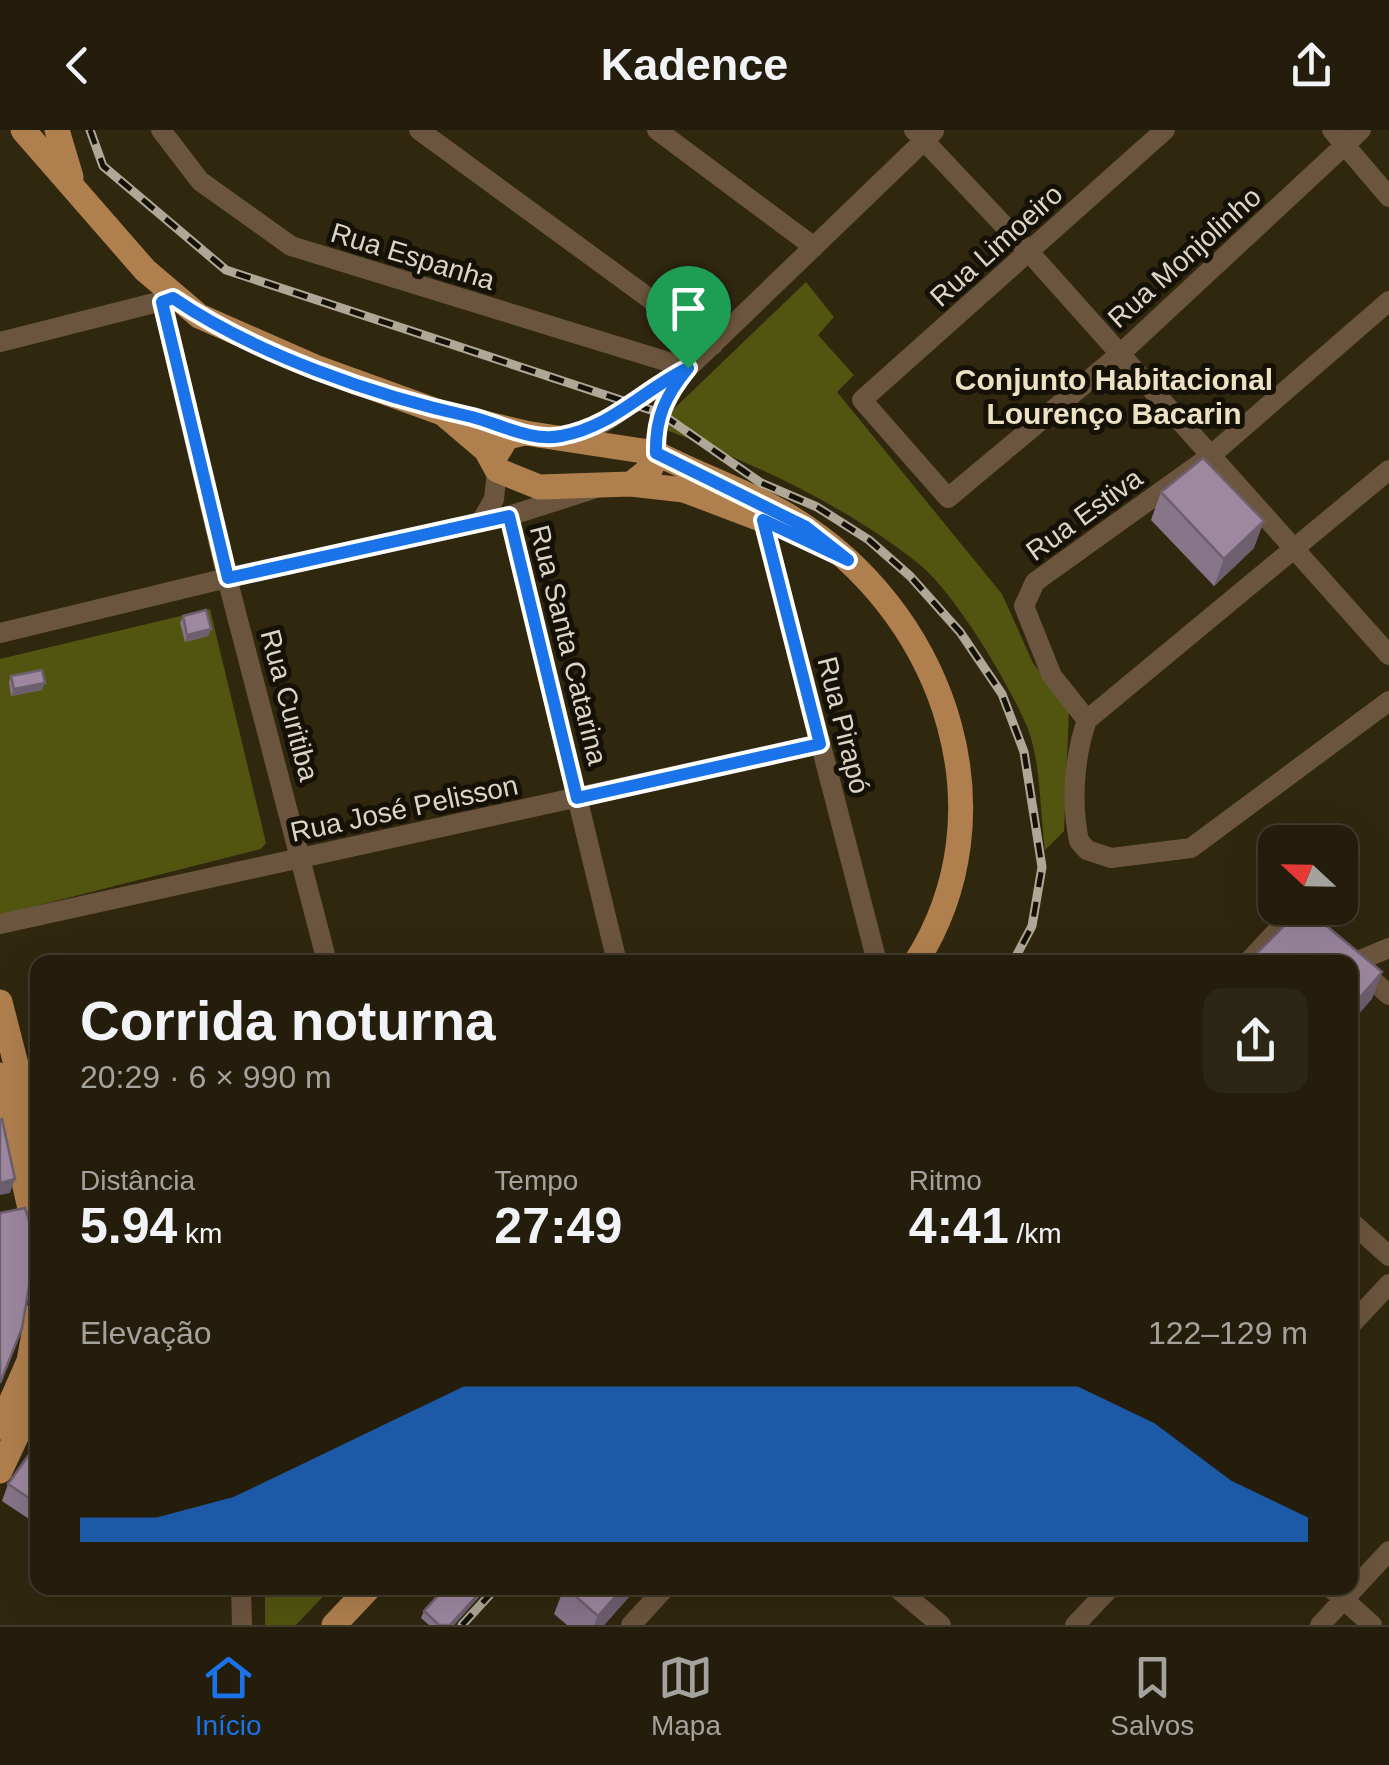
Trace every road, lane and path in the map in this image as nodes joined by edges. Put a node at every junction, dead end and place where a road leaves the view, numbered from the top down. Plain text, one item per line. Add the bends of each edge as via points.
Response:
1 (161, 130) edge
2 (419, 130) edge
3 (657, 130) edge
4 (1165, 130) edge
5 (1332, 130) edge
6 (1361, 130) edge
7 (925, 133) edge
8 (37, 134) edge
9 (1346, 147) junction
10 (1389, 197) edge
11 (814, 247) junction
12 (1030, 253) junction
13 (168, 300) junction
14 (1389, 301) edge
15 (0, 342) edge
16 (713, 344) junction
17 (1118, 354) junction
18 (688, 368) junction
19 (442, 413) junction
20 (525, 433) junction
21 (556, 438) junction
22 (656, 453) junction
23 (1210, 457) junction
24 (495, 465) junction
25 (1389, 470) edge
26 (631, 484) junction
27 (596, 488) junction
28 (948, 498) joint
29 (760, 510) junction
30 (509, 516) junction
31 (482, 520) junction
32 (1293, 548) junction
33 (228, 578) junction
34 (0, 633) edge
35 (1389, 654) edge
36 (1389, 701) edge
37 (1087, 720) junction
38 (820, 744) junction
39 (577, 798) junction
40 (302, 858) junction
41 (0, 924) edge
42 (1389, 948) edge
43 (1339, 952) junction
44 (324, 955) edge
45 (615, 955) edge
46 (875, 955) edge
47 (920, 955) edge
48 (1254, 955) edge
49 (1342, 955) edge
50 (1358, 968) edge
51 (1389, 995) edge
52 (0, 1002) edge
53 (0, 1075) edge
54 (30, 1119) edge
55 (29, 1208) edge
56 (1358, 1228) edge
57 (1389, 1256) edge
58 (1389, 1284) edge
59 (1358, 1317) edge
60 (30, 1356) edge
61 (30, 1405) edge
62 (14, 1436) edge
63 (0, 1470) edge
64 (1389, 1551) edge
65 (1358, 1576) edge
66 (242, 1595) edge
67 (362, 1595) edge
68 (659, 1595) edge
69 (905, 1595) edge
70 (1103, 1595) edge
71 (1336, 1595) edge
72 (1339, 1595) edge
73 (242, 1625) edge
74 (334, 1625) edge
75 (631, 1625) edge
76 (941, 1625) edge
77 (1075, 1625) edge
78 (1320, 1625) edge
79 (1372, 1625) edge

1 - 18 street, Rua Espanha via 200,181 291,246
2 - 16 street
3 - 11 street
4 - 12 street, Rua Limoeiro
5 - 9 street
6 - 9 street, Rua Monjolinho
7 - 11 street
7 - 12 street
8 - 13 main road
9 - 10 street
9 - 17 street, Rua Monjolinho
11 - 16 street
12 - 17 street
12 - 28 street, Rua Limoeiro via 862,400
13 - 15 street
13 - 19 main road via 232,333
13 - 33 street, Rua Curitiba
14 - 23 street, Rua Estiva
16 - 18 street
17 - 23 street
17 - 28 street, Rua Monjolinho
18 - 21 street via 596,427
18 - 22 street via 660,413
19 - 20 main road
19 - 24 main road
20 - 21 main road
20 - 24 main road via 507,437
21 - 22 main road
22 - 26 main road via 651,468
22 - 29 main road
23 - 32 street
23 - 37 street, Rua Estiva via 1024,597 1052,676
24 - 27 main road via 540,488
24 - 31 street via 494,500
25 - 32 street
26 - 27 main road
26 - 29 main road
27 - 30 street
29 - 38 street, Rua Pirapó
29 - 47 main road via 806,527 887,602 934,677 950,717 963,823 938,926
30 - 31 street
30 - 39 street, Rua Santa Catarina
31 - 33 street
32 - 35 street
32 - 37 street
33 - 34 street
33 - 40 street, Rua Curitiba
36 - 37 street via 1192,848 1111,858 1079,841 1078,753
38 - 39 street, Rua José Pelisson
38 - 46 street, Rua Pirapó
39 - 40 street, Rua José Pelisson
39 - 45 street, Rua Santa Catarina
40 - 41 street, Rua José Pelisson
40 - 44 street, Rua Curitiba
42 - 43 street
43 - 48 street via 1294,919
43 - 49 street
50 - 51 street
52 - 54 main road
53 - 55 main road
56 - 57 street
58 - 59 street
60 - 62 main road
61 - 62 main road
62 - 63 main road
64 - 65 street
66 - 73 street
67 - 74 main road
68 - 75 street
69 - 76 street
70 - 77 street
71 - 78 street
72 - 79 street

